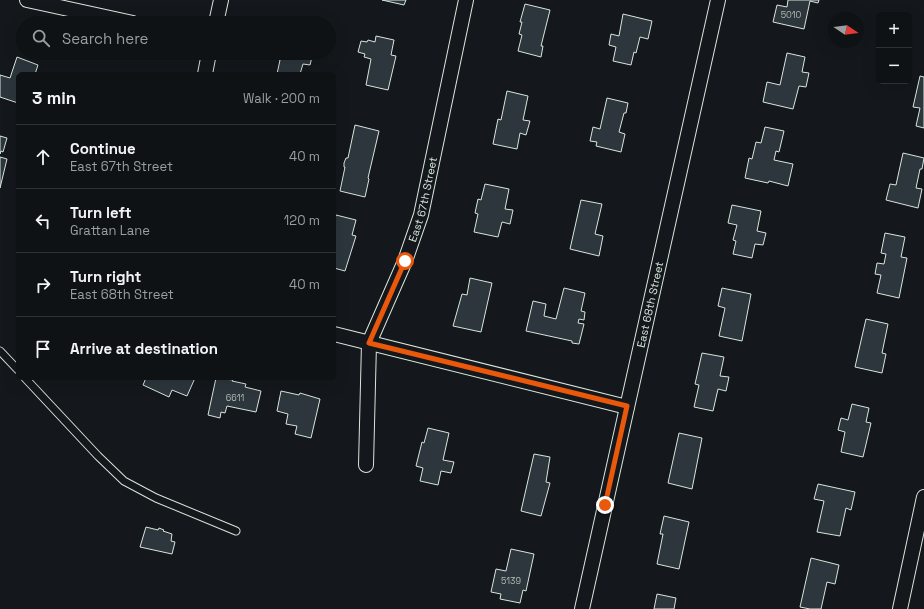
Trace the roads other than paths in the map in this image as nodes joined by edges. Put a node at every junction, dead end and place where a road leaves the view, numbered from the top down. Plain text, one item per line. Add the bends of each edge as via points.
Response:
1 (27, 0) edge
2 (221, 0) edge
3 (466, 0) edge
4 (718, 0) edge
5 (100, 16) edge
6 (218, 16) edge
7 (208, 60) edge
8 (205, 72) edge
9 (336, 335) edge
10 (369, 343) junction
11 (0, 351) edge
12 (16, 368) edge
13 (27, 380) edge
14 (627, 406) junction
15 (366, 465) dead end
16 (924, 497) edge
17 (236, 531) dead end
18 (582, 609) edge
19 (900, 609) edge

1 - 5 street
2 - 6 street
3 - 10 street, East 67th Street via 421,215 405,261
4 - 14 street, East 68th Street
7 - 8 street
9 - 10 street
10 - 14 street
10 - 15 street, East 67th Street
11 - 12 lane
13 - 17 lane via 124,481 156,498
14 - 18 street, East 68th Street
16 - 19 street

